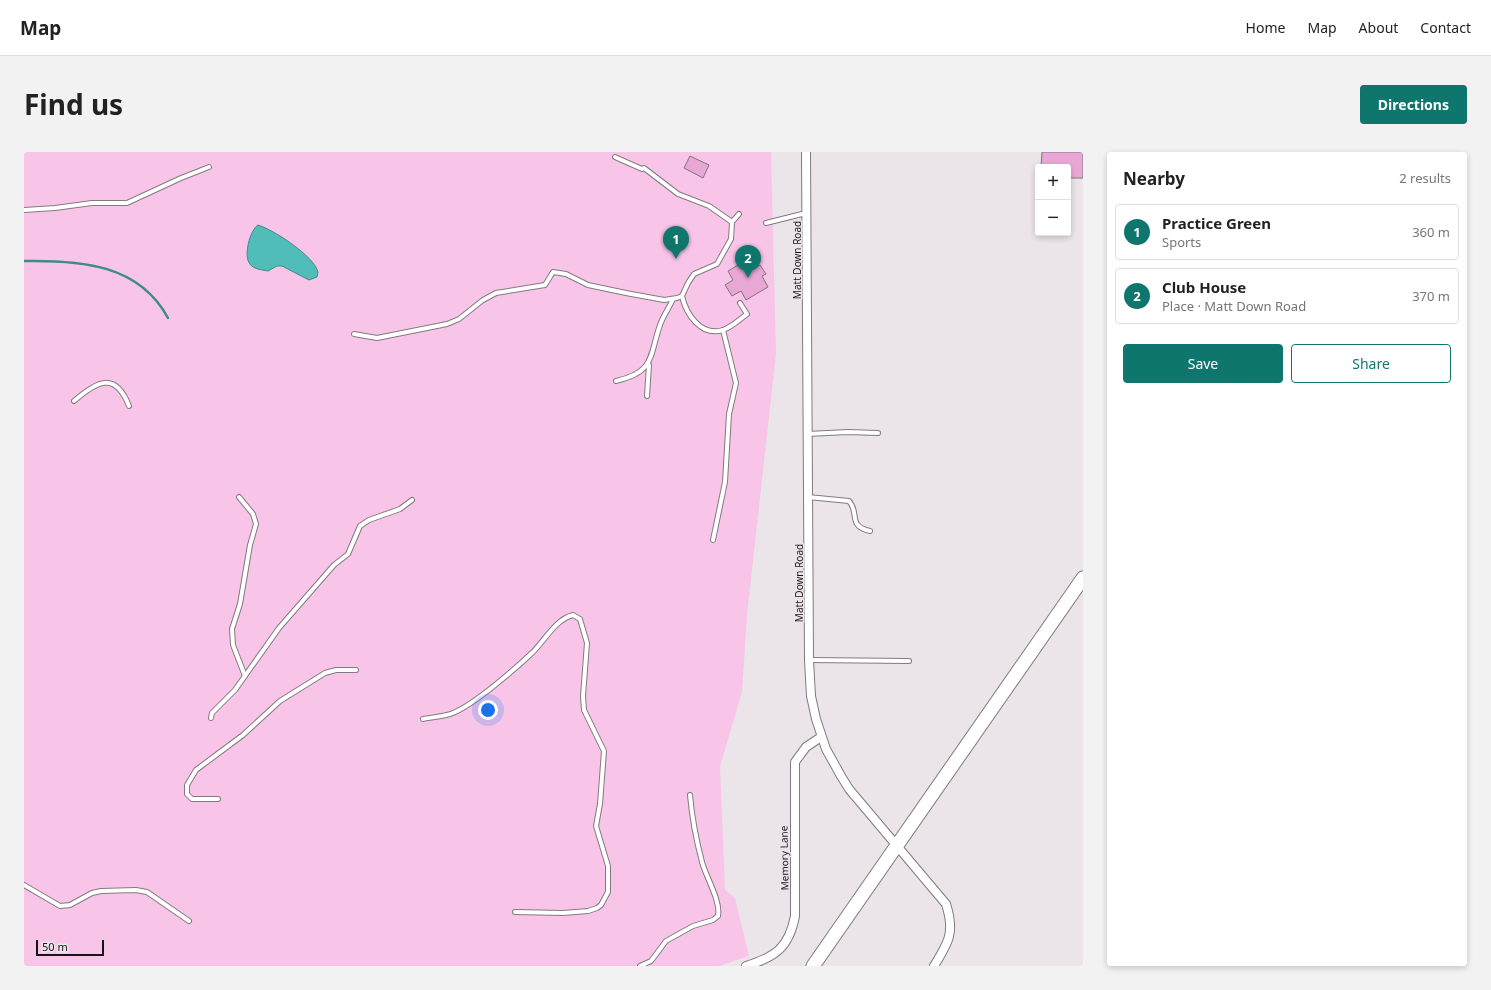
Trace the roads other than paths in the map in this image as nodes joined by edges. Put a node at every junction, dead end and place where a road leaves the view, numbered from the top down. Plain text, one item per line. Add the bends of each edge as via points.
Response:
1 (806, 152) edge
2 (615, 157) dead end
3 (209, 167) dead end
4 (24, 210) edge
5 (807, 213) junction
6 (738, 214) dead end
7 (732, 222) junction
8 (766, 223) dead end
9 (682, 296) junction
10 (673, 299) junction
11 (740, 302) dead end
12 (722, 330) junction
13 (354, 334) dead end
14 (649, 363) junction
15 (616, 382) dead end
16 (648, 396) dead end
17 (74, 401) dead end
18 (129, 406) dead end
19 (878, 433) dead end
20 (807, 434) junction
21 (239, 497) dead end
22 (808, 497) junction
23 (412, 500) dead end
24 (870, 531) dead end
25 (713, 540) dead end
26 (1083, 578) edge
27 (809, 660) junction
28 (909, 661) dead end
29 (356, 670) dead end
30 (245, 676) junction
31 (211, 718) dead end
32 (423, 719) dead end
33 (821, 737) junction
34 (690, 795) dead end
35 (218, 799) dead end
36 (897, 845) junction
37 (24, 885) edge
38 (515, 912) dead end
39 (189, 921) dead end
40 (640, 966) edge
41 (746, 966) edge
42 (813, 966) edge
43 (934, 966) edge

1 - 5 street, Matt Down Road
2 - 7 lane via 644,168 678,194 709,206
3 - 4 lane via 127,203 85,203
5 - 8 lane
5 - 20 street, Matt Down Road
6 - 7 lane
7 - 9 lane via 731,239 717,264 694,274
9 - 10 lane
9 - 12 lane via 686,310 694,322 706,329
10 - 13 lane via 659,299 588,284 566,274 553,272 545,285 496,293 459,319 447,324 377,338
10 - 14 lane via 660,324
11 - 12 lane via 747,314
12 - 25 lane via 736,383 729,414 725,482
14 - 15 lane via 641,372
14 - 16 lane
17 - 18 lane via 92,386 105,383 117,388
19 - 20 lane
20 - 22 street, Matt Down Road
21 - 30 lane via 253,514 256,524 240,604 232,629 233,645
22 - 24 lane via 841,498 849,501 857,526
22 - 27 street, Matt Down Road
23 - 30 lane via 400,509 369,520 360,526 348,554 334,565 279,628
26 - 36 highway
27 - 28 lane
27 - 33 street, Matt Down Road via 811,696
29 - 35 lane via 330,671 311,680 280,701 243,735 201,764 189,781 187,794 192,799
30 - 31 lane via 212,713
32 - 38 lane via 448,715 460,710 524,660 562,621 573,615 580,619 587,643 584,710 604,751 596,826 608,866 608,892 602,905 588,911
33 - 36 street, Matt Down Road via 849,789
33 - 41 street, Memory Lane via 806,746 795,762 793,926 778,952 766,960
34 - 40 lane via 692,823 717,903 718,916 666,941 654,958
36 - 42 highway
36 - 43 street, Matt Down Road via 946,904 951,932 947,945
37 - 39 lane via 60,906 70,905 101,891 147,892

